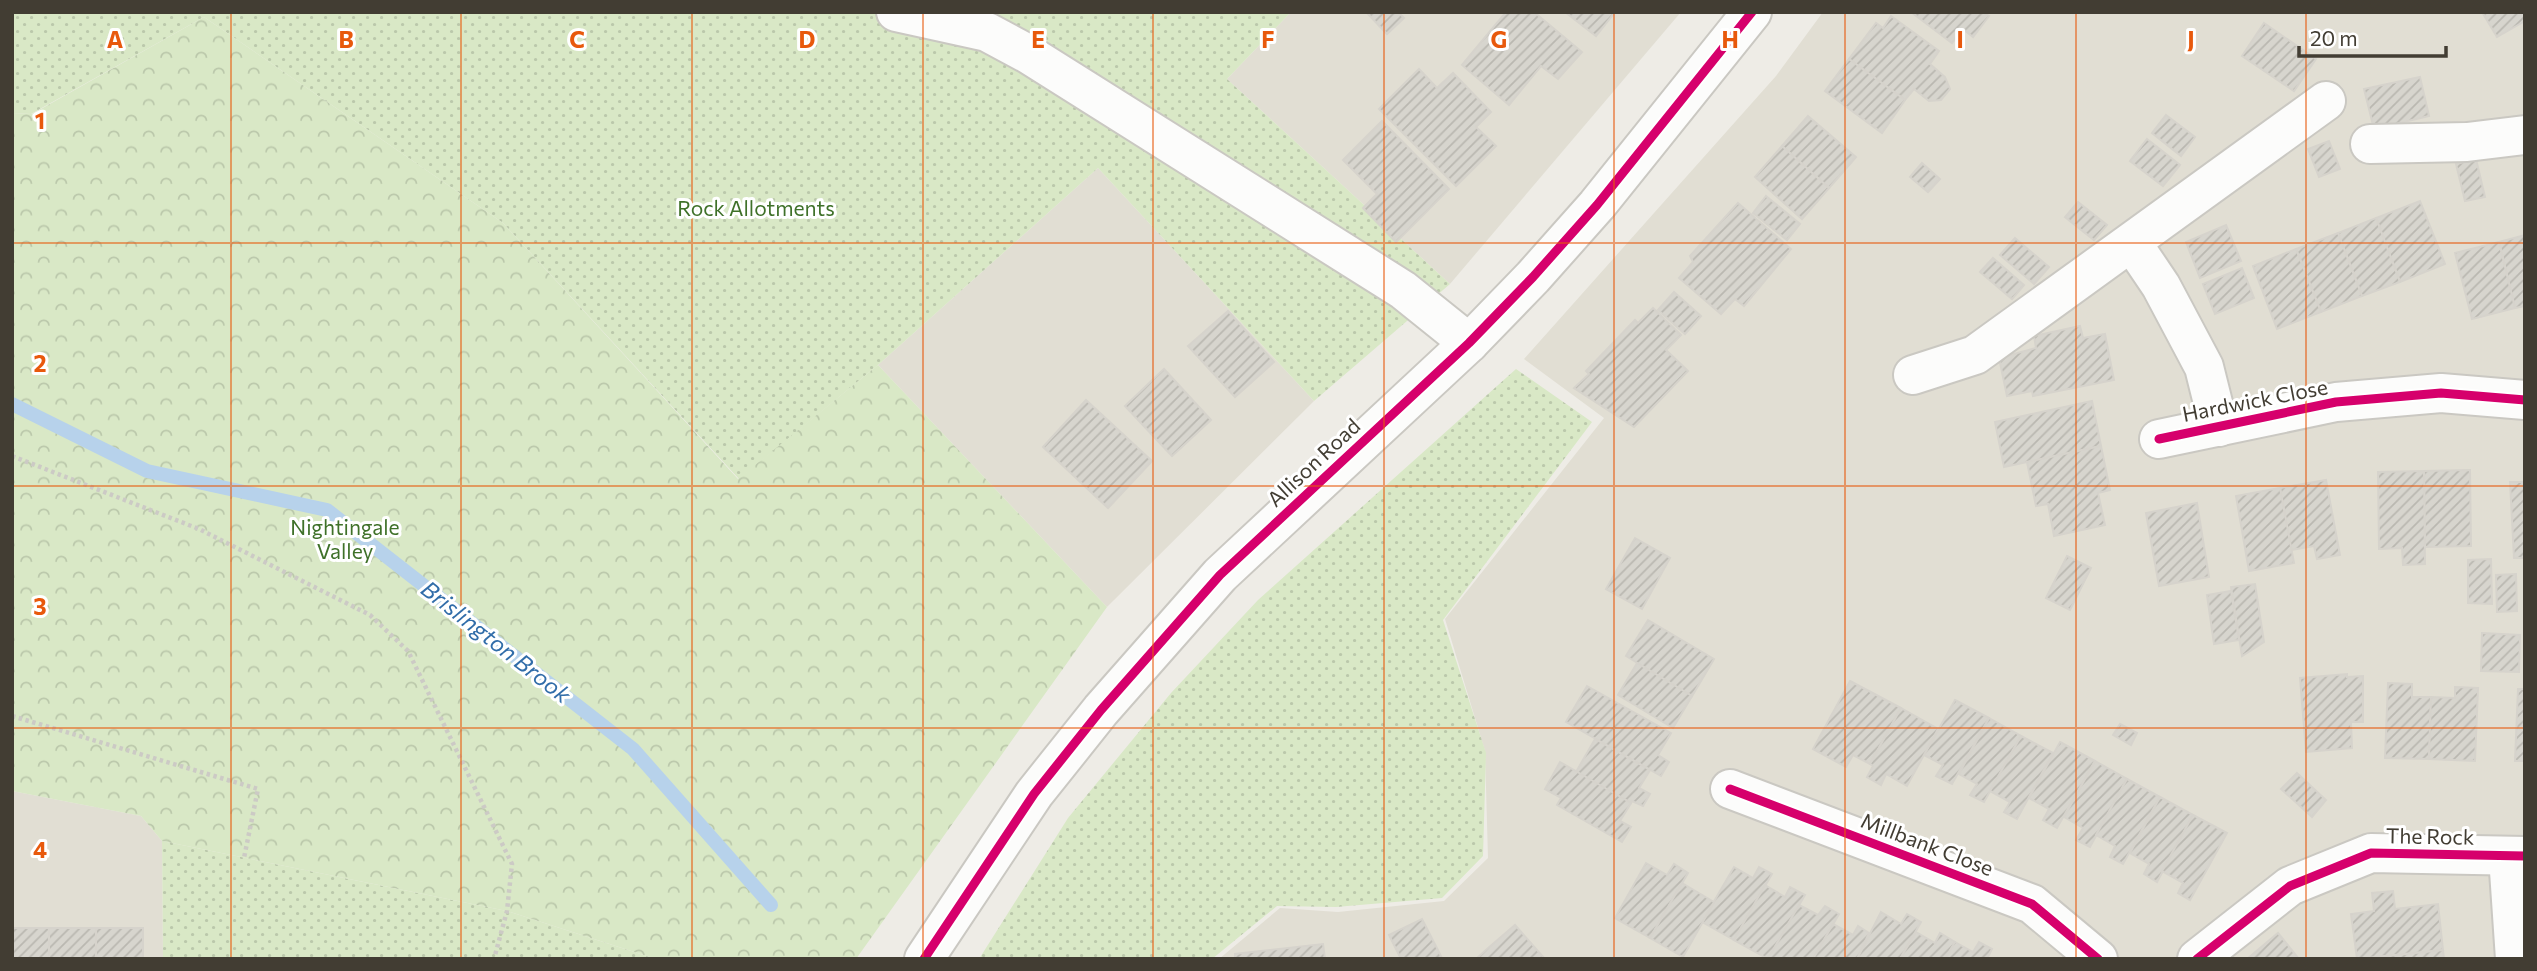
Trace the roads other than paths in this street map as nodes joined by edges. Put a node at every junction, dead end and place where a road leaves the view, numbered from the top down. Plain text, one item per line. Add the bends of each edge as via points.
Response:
1 (896, 12) edge
2 (1752, 12) edge
3 (2326, 101) dead end
4 (2525, 135) edge
5 (2370, 144) dead end
6 (2132, 243) junction
7 (1469, 343) junction
8 (1913, 375) dead end
9 (2525, 400) edge
10 (2219, 426) junction
11 (2159, 439) dead end
12 (1730, 789) dead end
13 (2516, 856) edge
14 (924, 959) edge
15 (2098, 959) edge
16 (2197, 959) edge
17 (2515, 959) edge

1 - 7 street via 987,32 1028,54 1403,290
2 - 7 street, Allison Road via 1597,205
3 - 6 street
4 - 5 street via 2467,142
6 - 8 street via 1975,355
6 - 10 street via 2161,286 2204,368
7 - 14 street, Allison Road via 1220,575 1034,794
9 - 10 street, Hardwick Close via 2441,393 2336,402
10 - 11 street, Hardwick Close
12 - 15 street, Millbank Close via 2032,904
13 - 16 street, The Rock via 2371,853 2290,886
13 - 17 street

